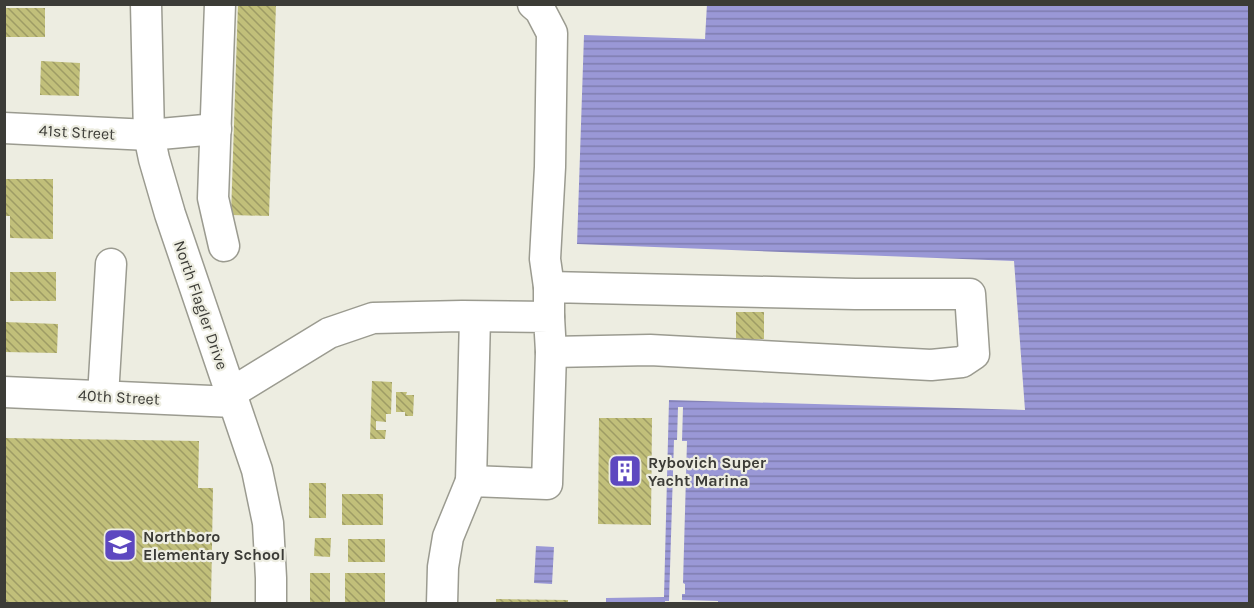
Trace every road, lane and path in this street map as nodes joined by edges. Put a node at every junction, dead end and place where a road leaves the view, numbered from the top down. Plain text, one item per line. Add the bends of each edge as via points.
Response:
1 (146, 4) edge
2 (220, 4) edge
3 (533, 4) edge
4 (4, 128) edge
5 (216, 129) junction
6 (149, 135) junction
7 (224, 246) dead end
8 (111, 264) dead end
9 (549, 287) junction
10 (475, 317) junction
11 (549, 317) junction
12 (551, 352) junction
13 (4, 392) edge
14 (103, 396) junction
15 (233, 398) junction
16 (471, 481) junction
17 (271, 603) edge
18 (442, 603) edge

1 - 6 street, North Flagler Drive
2 - 5 street
3 - 9 street via 540,9 552,33 545,259
4 - 6 street, 41st Street
5 - 6 street, 41st Street
5 - 7 street via 213,198
6 - 15 street, North Flagler Drive via 170,214
8 - 14 street
9 - 11 street
9 - 12 street via 970,294 974,354 962,362 931,365 650,350
10 - 11 street
10 - 15 street via 373,318 329,333
10 - 16 street
11 - 12 street
12 - 16 street via 547,484
13 - 14 street, 40th Street
14 - 15 street, 40th Street
15 - 17 street, North Flagler Drive via 257,470 267,523
16 - 18 street via 448,537 442,567

